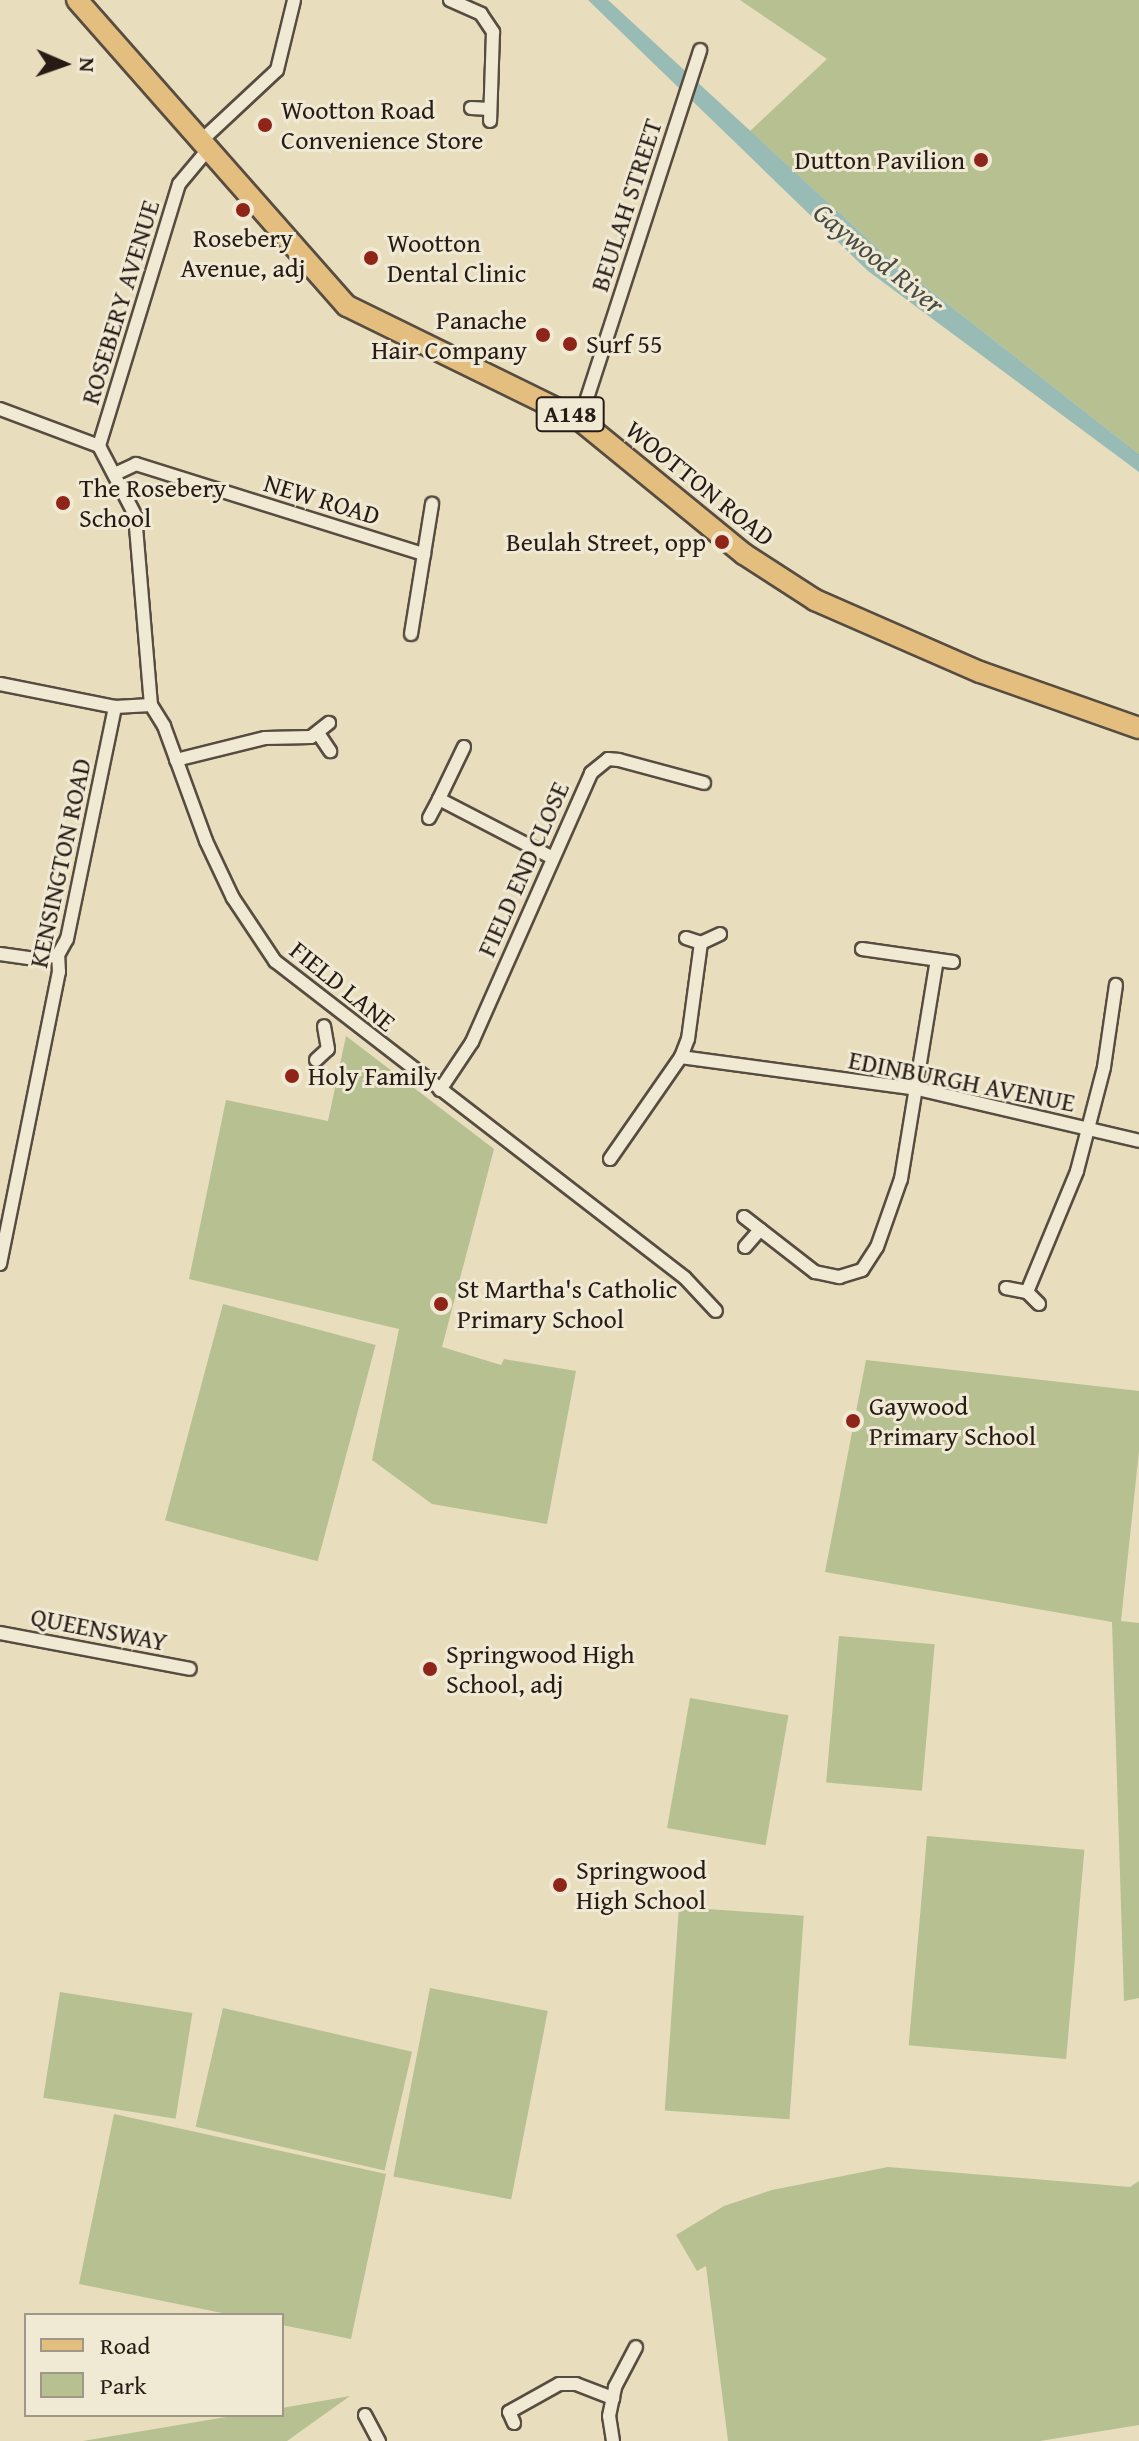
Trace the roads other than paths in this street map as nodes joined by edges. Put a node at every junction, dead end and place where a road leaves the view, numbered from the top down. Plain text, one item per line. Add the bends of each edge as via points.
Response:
1 (77, 0) edge
2 (294, 0) edge
3 (450, 0) edge
4 (698, 55) dead end
5 (471, 108) dead end
6 (207, 143) junction
7 (0, 409) edge
8 (580, 420) junction
9 (99, 446) junction
10 (117, 473) junction
11 (432, 504) dead end
12 (424, 554) junction
13 (411, 634) dead end
14 (0, 684) edge
15 (151, 705) junction
16 (115, 707) junction
17 (1139, 728) edge
18 (464, 747) dead end
19 (330, 751) dead end
20 (176, 760) junction
21 (704, 783) dead end
22 (439, 799) junction
23 (429, 818) dead end
24 (553, 858) junction
25 (720, 934) dead end
26 (686, 938) dead end
27 (701, 943) junction
28 (862, 949) dead end
29 (0, 954) edge
30 (58, 955) junction
31 (937, 960) junction
32 (953, 962) dead end
33 (1116, 985) dead end
34 (324, 1026) dead end
35 (681, 1057) junction
36 (316, 1060) dead end
37 (918, 1089) junction
38 (440, 1090) junction
39 (1087, 1128) junction
40 (1139, 1141) edge
41 (610, 1159) dead end
42 (744, 1217) dead end
43 (760, 1230) junction
44 (745, 1247) dead end
45 (0, 1264) edge
46 (1006, 1288) dead end
47 (1027, 1292) junction
48 (1039, 1304) dead end
49 (716, 1311) dead end
50 (0, 1633) edge
51 (190, 1669) dead end
52 (636, 2347) dead end
53 (613, 2398) junction
54 (365, 2415) dead end
55 (514, 2423) dead end
56 (376, 2440) edge
57 (613, 2441) edge

1 - 6 main road, WOOTTON ROAD / A148
2 - 6 street, ROSEBERY AVENUE via 274,76
3 - 5 street via 481,14 493,32 490,115
4 - 8 street, BEULAH STREET
6 - 8 main road, WOOTTON ROAD / A148 via 347,306
6 - 9 street, ROSEBERY AVENUE via 179,184
7 - 9 street
8 - 17 main road, WOOTTON ROAD / A148 via 744,554 815,600 1034,693
9 - 10 street, ROSEBERY AVENUE
10 - 12 street, NEW ROAD via 136,464
10 - 15 street, FIELD LANE via 135,515
11 - 12 street
12 - 13 street
14 - 16 street
15 - 16 street
15 - 20 street, FIELD LANE
16 - 30 street, KENSINGTON ROAD via 67,939
18 - 22 street
19 - 20 street via 324,728
20 - 38 street, FIELD LANE via 206,841 262,946 307,989
21 - 24 street, FIELD END CLOSE via 608,759 591,773
22 - 23 street
22 - 24 street
24 - 38 street, FIELD END CLOSE via 472,1042
25 - 27 street
26 - 27 street
27 - 35 street
28 - 31 street
29 - 30 street via 34,959
30 - 45 street, KENSINGTON ROAD via 59,972
31 - 32 street
31 - 37 street
33 - 39 street via 1104,1067
34 - 36 street via 328,1049
35 - 37 street, EDINBURGH AVENUE
35 - 41 street
37 - 39 street, EDINBURGH AVENUE
37 - 43 street via 901,1179 877,1247 862,1270 839,1277 815,1272
38 - 49 street, FIELD LANE via 674,1269
39 - 40 street, EDINBURGH AVENUE
39 - 47 street via 1068,1200
42 - 43 street
43 - 44 street
46 - 47 street
47 - 48 street
50 - 51 street, QUEENSWAY
52 - 53 street
53 - 55 street via 576,2384 559,2384 509,2412
53 - 57 street
54 - 56 street

